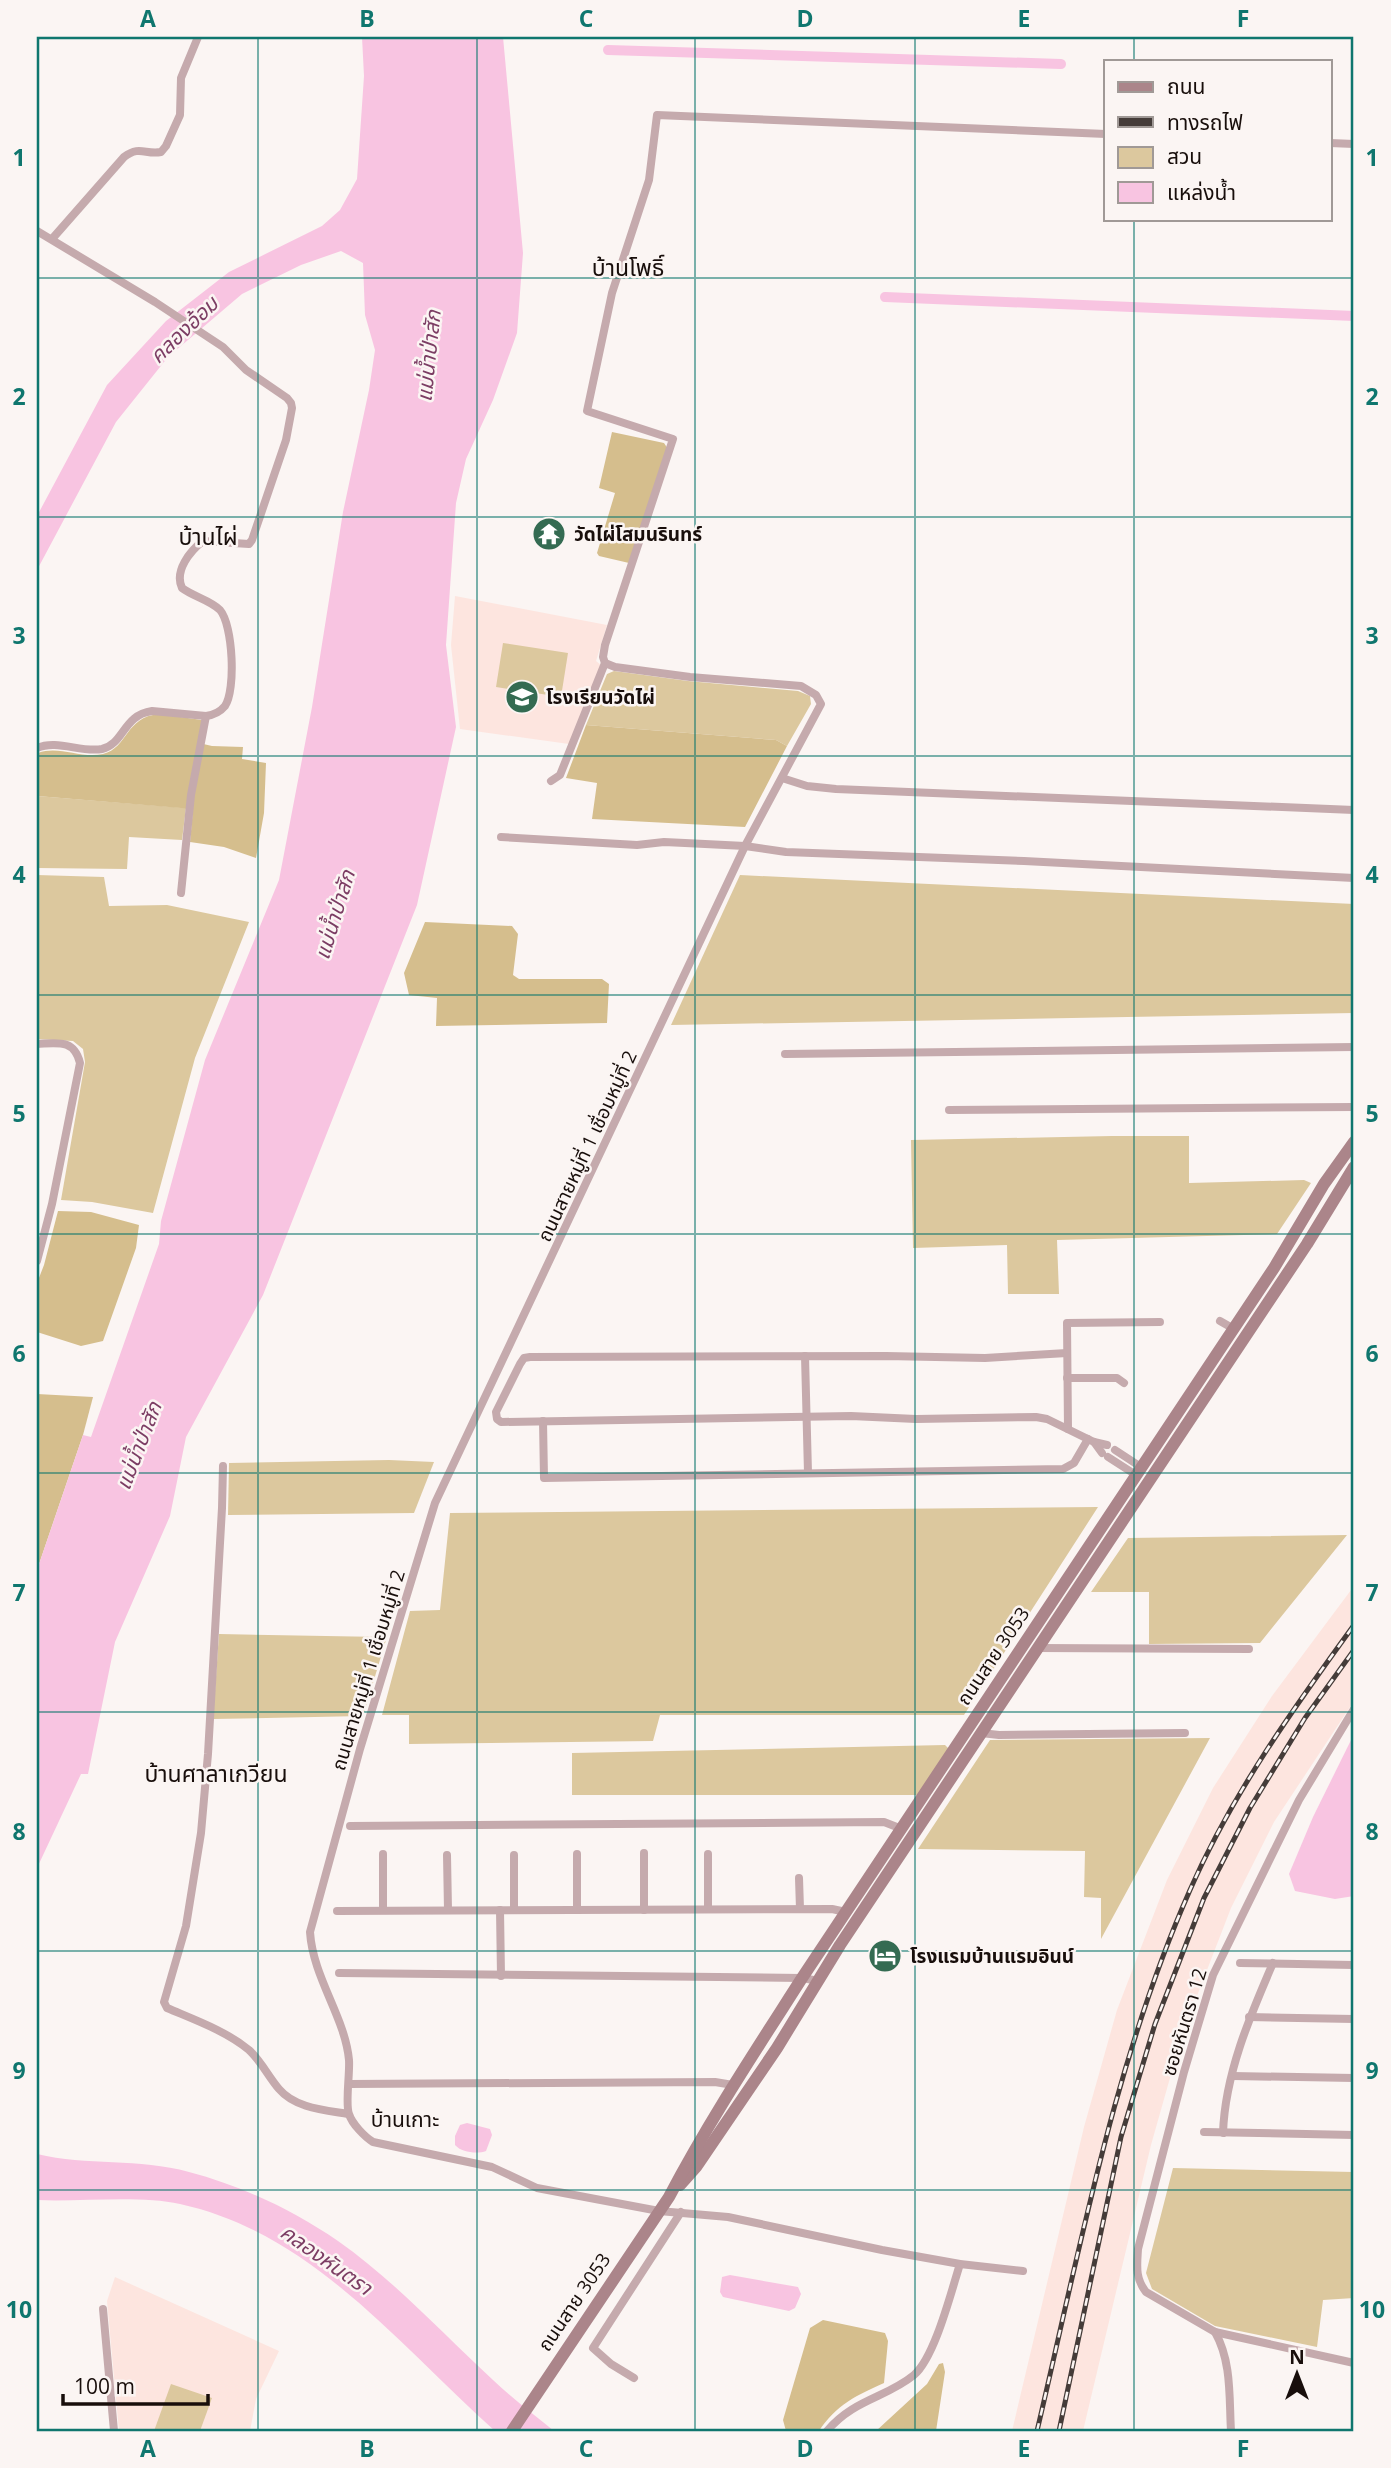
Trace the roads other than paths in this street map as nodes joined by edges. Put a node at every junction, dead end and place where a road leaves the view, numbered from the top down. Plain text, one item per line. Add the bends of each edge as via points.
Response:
1 (198, 37) edge
2 (1104, 134) edge
3 (1332, 143) edge
4 (1354, 144) edge
5 (37, 231) edge
6 (52, 239) junction
7 (605, 663) junction
8 (206, 716) junction
9 (37, 748) edge
10 (782, 778) junction
11 (551, 781) dead end
12 (1354, 810) edge
13 (501, 837) dead end
14 (745, 846) junction
15 (1354, 878) edge
16 (181, 893) dead end
17 (37, 1044) edge
18 (1354, 1047) edge
19 (785, 1054) dead end
20 (1354, 1107) edge
21 (950, 1111) dead end
22 (1354, 1142) edge
23 (1354, 1167) edge
24 (1302, 1221) junction
25 (1316, 1229) junction
26 (37, 1261) edge
27 (1220, 1321) dead end
28 (1160, 1322) dead end
29 (1234, 1329) junction
30 (1067, 1353) junction
31 (805, 1356) junction
32 (1067, 1378) junction
33 (1124, 1383) dead end
34 (806, 1416) junction
35 (543, 1421) junction
36 (1068, 1429) junction
37 (1091, 1441) junction
38 (223, 1466) dead end
39 (1139, 1471) junction
40 (807, 1473) junction
41 (1037, 1648) junction
42 (1249, 1649) dead end
43 (1354, 1709) edge
44 (981, 1733) junction
45 (1185, 1733) dead end
46 (350, 1826) dead end
47 (902, 1829) junction
48 (645, 1853) dead end
49 (383, 1854) dead end
50 (578, 1854) dead end
51 (708, 1854) dead end
52 (447, 1855) dead end
53 (514, 1855) dead end
54 (799, 1878) dead end
55 (708, 1909) junction
56 (800, 1909) junction
57 (383, 1910) junction
58 (448, 1910) junction
59 (499, 1910) junction
60 (514, 1910) junction
61 (577, 1910) junction
62 (645, 1910) junction
63 (337, 1911) dead end
64 (846, 1912) junction
65 (1240, 1963) dead end
66 (1273, 1964) junction
67 (1354, 1965) edge
68 (339, 1973) dead end
69 (501, 1976) junction
70 (802, 1978) junction
71 (819, 1981) junction
72 (1249, 2017) junction
73 (1354, 2019) edge
74 (1233, 2076) junction
75 (1354, 2078) edge
76 (349, 2084) junction
77 (733, 2085) junction
78 (348, 2114) junction
79 (1204, 2132) dead end
80 (1223, 2133) junction
81 (1354, 2135) edge
82 (670, 2196) junction
83 (659, 2211) junction
84 (681, 2212) junction
85 (960, 2264) junction
86 (1023, 2272) dead end
87 (103, 2309) dead end
88 (1215, 2332) junction
89 (1354, 2363) edge
90 (634, 2378) dead end
91 (114, 2431) edge
92 (512, 2431) edge
93 (827, 2431) edge
94 (1231, 2431) edge

1 - 6 street via 183,72 180,115 166,146 161,152 139,150 124,157
2 - 7 street via 657,115 649,180 612,293 587,411 673,439 605,645
3 - 4 street
5 - 6 street
6 - 8 street via 223,347 246,370 287,398 292,408 280,461 253,540 242,545 203,541 187,556 180,575 182,588 221,611 228,627 229,697 215,715
7 - 10 street, ถนนสายหมู่ที่ 1 เชื่อมหมู่ที่ 2 via 690,677 801,686 816,695 821,704
7 - 11 street via 560,775
8 - 9 street via 144,712 133,718 110,746
8 - 16 street via 191,794
10 - 12 street via 836,789
10 - 14 street, ถนนสายหมู่ที่ 1 เชื่อมหมู่ที่ 2
13 - 14 street
14 - 15 street via 786,852
14 - 76 street, ถนนสายหมู่ที่ 1 เชื่อมหมู่ที่ 2 via 435,1503 310,1932 318,1973 349,2058
17 - 26 street via 71,1046 80,1063
18 - 19 street
20 - 21 street
22 - 24 main road, ถนนสาย 3053
23 - 25 main road, ถนนสาย 3053
24 - 25 main road
24 - 29 main road, ถนนสาย 3053
25 - 41 main road, ถนนสาย 3053
27 - 29 street
28 - 30 street via 1067,1323
29 - 39 main road, ถนนสาย 3053
30 - 31 street via 985,1358
30 - 32 street
31 - 34 street
31 - 35 street via 530,1357 520,1364 496,1412 497,1419
32 - 33 street via 1117,1378
32 - 36 street
34 - 35 street
34 - 36 street via 1036,1417
34 - 40 street
35 - 40 street via 544,1478
36 - 37 street
37 - 39 street
37 - 40 street via 1074,1463 1063,1469
38 - 78 street via 205,1801 186,1926 164,2002 167,2008 249,2050 292,2100
39 - 47 main road, ถนนสาย 3053
41 - 42 street
41 - 44 main road, ถนนสาย 3053
43 - 88 street, ซอยหันตรา 12 via 1299,1800 1213,1975 1138,2249 1137,2274 1146,2292
44 - 45 street
44 - 71 main road, ถนนสาย 3053
46 - 47 street via 884,1822
47 - 64 main road, ถนนสาย 3053
48 - 62 street
49 - 57 street
50 - 61 street
51 - 55 street
52 - 58 street
53 - 60 street
54 - 56 street
55 - 56 street
55 - 62 street
56 - 64 street
57 - 58 street
57 - 63 street
58 - 59 street
59 - 60 street
59 - 69 street
60 - 61 street
61 - 62 street
64 - 70 main road, ถนนสาย 3053
65 - 66 street
66 - 67 street
66 - 72 street
68 - 69 street
69 - 70 street
70 - 71 street
70 - 77 main road, ถนนสาย 3053
71 - 82 main road, ถนนสาย 3053 via 696,2167
72 - 73 street
72 - 74 street
74 - 75 street
74 - 80 street via 1224,2107
76 - 77 street
76 - 78 street, ถนนสายหมู่ที่ 1 เชื่อมหมู่ที่ 2
77 - 82 main road, ถนนสาย 3053
78 - 83 street via 373,2142 492,2167 537,2188
79 - 80 street
80 - 81 street
82 - 83 main road, ถนนสาย 3053
83 - 84 street
83 - 92 main road, ถนนสาย 3053
84 - 85 street via 728,2217
84 - 90 street via 593,2348
85 - 86 street
85 - 93 street via 922,2365 914,2375 857,2405
87 - 91 street
88 - 89 street, ซอยหันตรา 12
88 - 94 street via 1227,2363

